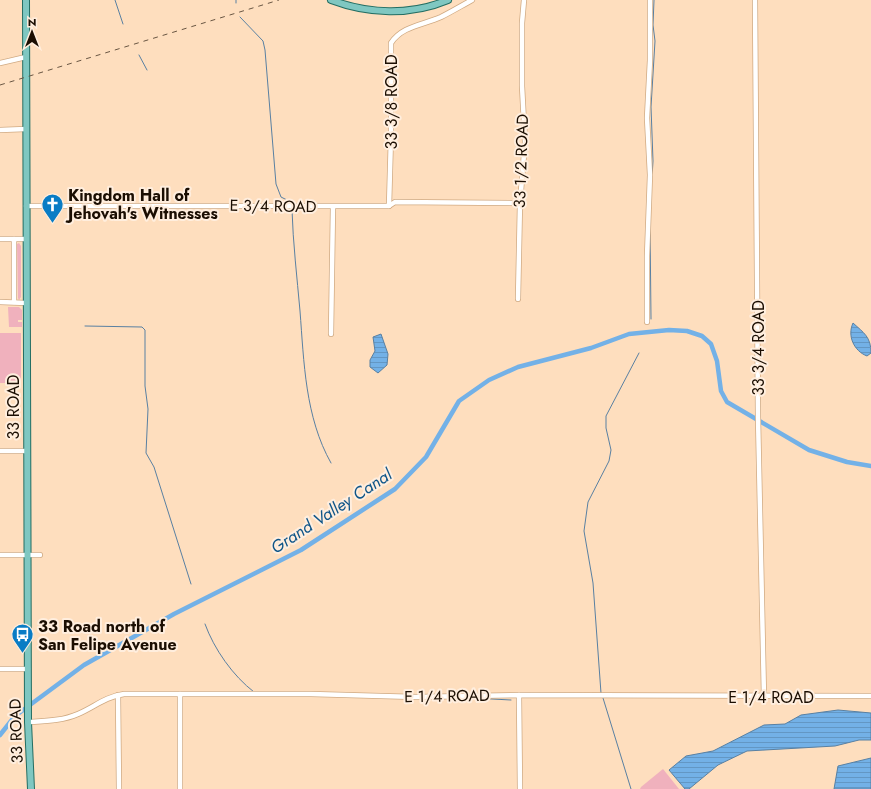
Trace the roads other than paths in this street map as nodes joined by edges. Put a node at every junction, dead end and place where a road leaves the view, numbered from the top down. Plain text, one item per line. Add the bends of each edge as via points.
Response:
1 (26, 0) edge
2 (331, 0) edge
3 (448, 0) edge
4 (472, 0) edge
5 (524, 0) edge
6 (650, 0) edge
7 (755, 0) edge
8 (26, 57) junction
9 (0, 63) edge
10 (0, 130) edge
11 (26, 130) junction
12 (520, 204) junction
13 (26, 206) junction
14 (389, 206) junction
15 (332, 207) junction
16 (0, 239) edge
17 (14, 239) junction
18 (26, 239) junction
19 (518, 299) dead end
20 (0, 302) edge
21 (14, 302) junction
22 (26, 303) junction
23 (647, 322) dead end
24 (331, 334) dead end
25 (0, 451) edge
26 (26, 451) junction
27 (0, 555) edge
28 (28, 555) junction
29 (40, 555) dead end
30 (0, 669) edge
31 (28, 669) junction
32 (180, 694) junction
33 (118, 695) junction
34 (519, 695) junction
35 (871, 696) edge
36 (764, 697) junction
37 (28, 722) junction
38 (31, 789) edge
39 (119, 789) edge
40 (180, 789) edge
41 (520, 789) edge

1 - 8 main road, 33 ROAD
2 - 3 main road via 362,9 386,12 415,9
4 - 14 street, 33 3/8 ROAD via 440,18 402,32 391,43 392,136
5 - 12 street, 33 1/2 ROAD via 522,86 525,142
6 - 23 street
7 - 36 street, 33 3/4 ROAD via 758,417
8 - 9 street
8 - 11 main road, 33 ROAD
10 - 11 street
11 - 13 main road, 33 ROAD
12 - 14 street, E 3/4 ROAD via 395,202
12 - 19 street, 33 1/2 ROAD
13 - 15 street, E 3/4 ROAD
13 - 18 main road, 33 ROAD
14 - 15 street, E 3/4 ROAD
15 - 24 street
16 - 17 street
17 - 18 street
17 - 21 street
18 - 22 main road, 33 ROAD
20 - 21 street
21 - 22 street
22 - 26 main road, 33 ROAD
25 - 26 street
26 - 28 main road, 33 ROAD
27 - 28 street
28 - 29 street
28 - 31 main road, 33 ROAD
30 - 31 street
31 - 37 main road, 33 ROAD
32 - 33 street, E 1/4 ROAD
32 - 34 street, E 1/4 ROAD via 416,697
32 - 40 street
33 - 37 street, E 1/4 ROAD via 68,718
33 - 39 street
34 - 36 street, E 1/4 ROAD
34 - 41 street
35 - 36 street, E 1/4 ROAD
37 - 38 main road, 33 ROAD

